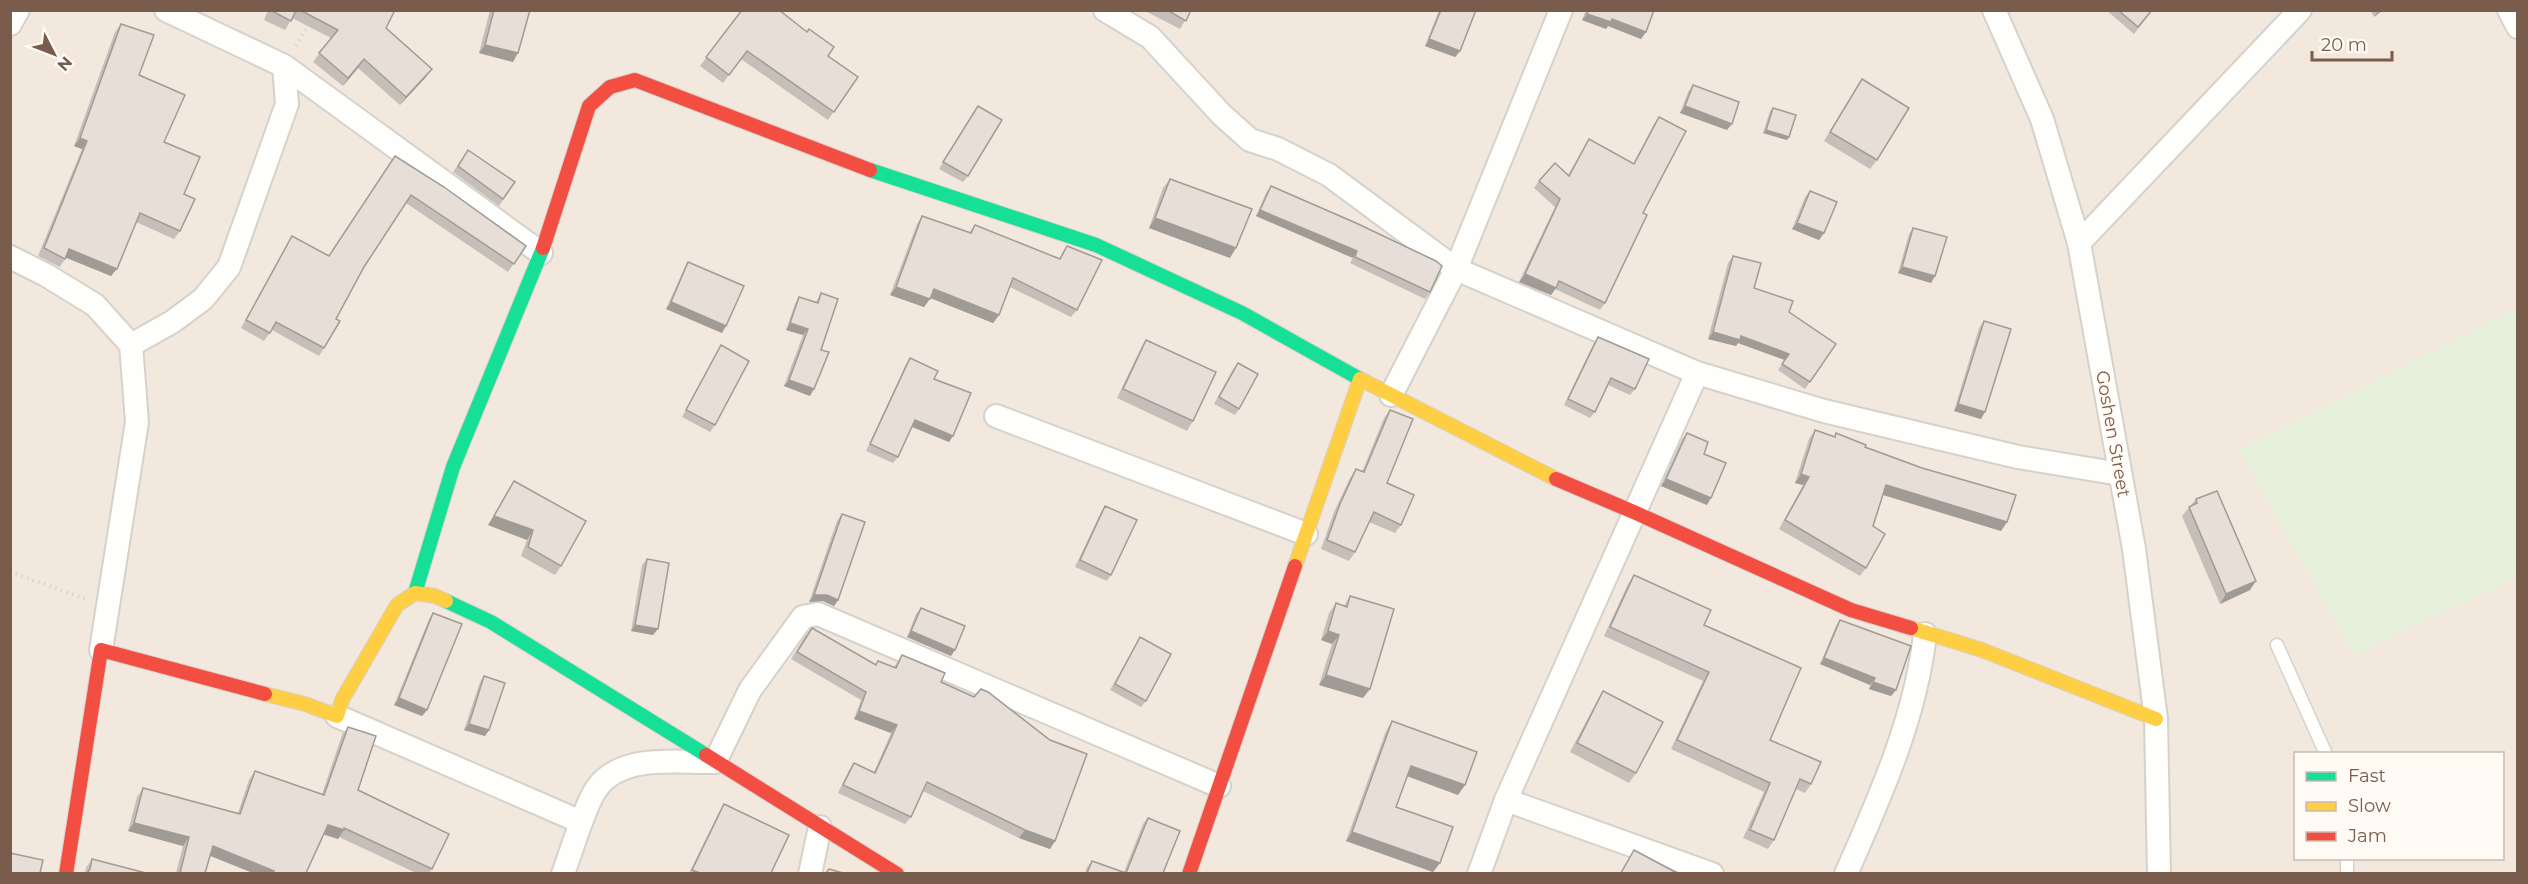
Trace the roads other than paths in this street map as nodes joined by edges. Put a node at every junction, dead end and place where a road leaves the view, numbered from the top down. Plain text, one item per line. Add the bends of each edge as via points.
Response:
1 (18, 10) edge
2 (166, 10) edge
3 (1105, 10) edge
4 (1561, 10) edge
5 (1994, 10) edge
6 (2300, 10) edge
7 (2509, 10) edge
8 (10, 24) edge
9 (2517, 27) edge
10 (284, 66) junction
11 (2079, 243) junction
12 (541, 253) junction
13 (10, 257) edge
14 (1456, 269) junction
15 (131, 345) junction
16 (1697, 373) junction
17 (1360, 379) junction
18 (1392, 394) junction
19 (996, 416) dead end
20 (2120, 474) junction
21 (1636, 513) junction
22 (1306, 534) junction
23 (416, 593) junction
24 (1926, 634) junction
25 (2277, 645) dead end
26 (101, 650) junction
27 (337, 716) junction
28 (2156, 719) junction
29 (2326, 752) edge
30 (715, 762) junction
31 (1219, 786) junction
32 (1506, 800) junction
33 (581, 822) junction
34 (820, 827) junction
35 (66, 873) edge
36 (563, 873) edge
37 (810, 873) edge
38 (897, 873) edge
39 (1189, 873) edge
40 (1479, 873) edge
41 (1712, 873) edge
42 (1846, 873) edge
43 (2159, 873) edge

1 - 8 street
2 - 10 street
3 - 14 street via 1150,37 1250,140 1278,149 1329,175
4 - 14 street
5 - 11 street, Goshen Street via 2042,119
6 - 11 street
7 - 9 street
10 - 12 street
10 - 15 street via 287,104 229,267 203,299
11 - 20 street, Goshen Street
12 - 17 street via 589,106 610,87 635,80 896,180 1096,245 1242,313
12 - 23 street via 453,467
13 - 15 street via 95,305
14 - 16 street
14 - 18 street
15 - 26 street via 137,422
16 - 20 street via 1824,411 2018,457
16 - 21 street
17 - 18 street
17 - 22 street
18 - 21 street via 1545,475
19 - 22 street
20 - 28 street, Goshen Street
21 - 24 street via 1851,610
21 - 32 street
22 - 31 street
23 - 27 street via 397,605 342,700
23 - 30 street via 435,596 491,622
24 - 28 street via 1982,650
24 - 42 street via 1917,691
25 - 29 lane
26 - 27 street
26 - 35 street
27 - 33 street
28 - 43 street, Goshen Street
30 - 31 street via 750,690 803,616 818,614
30 - 33 street via 649,762 617,771 598,787
30 - 34 street
31 - 39 street
32 - 40 street
32 - 41 street
33 - 36 street
34 - 37 street
34 - 38 street

